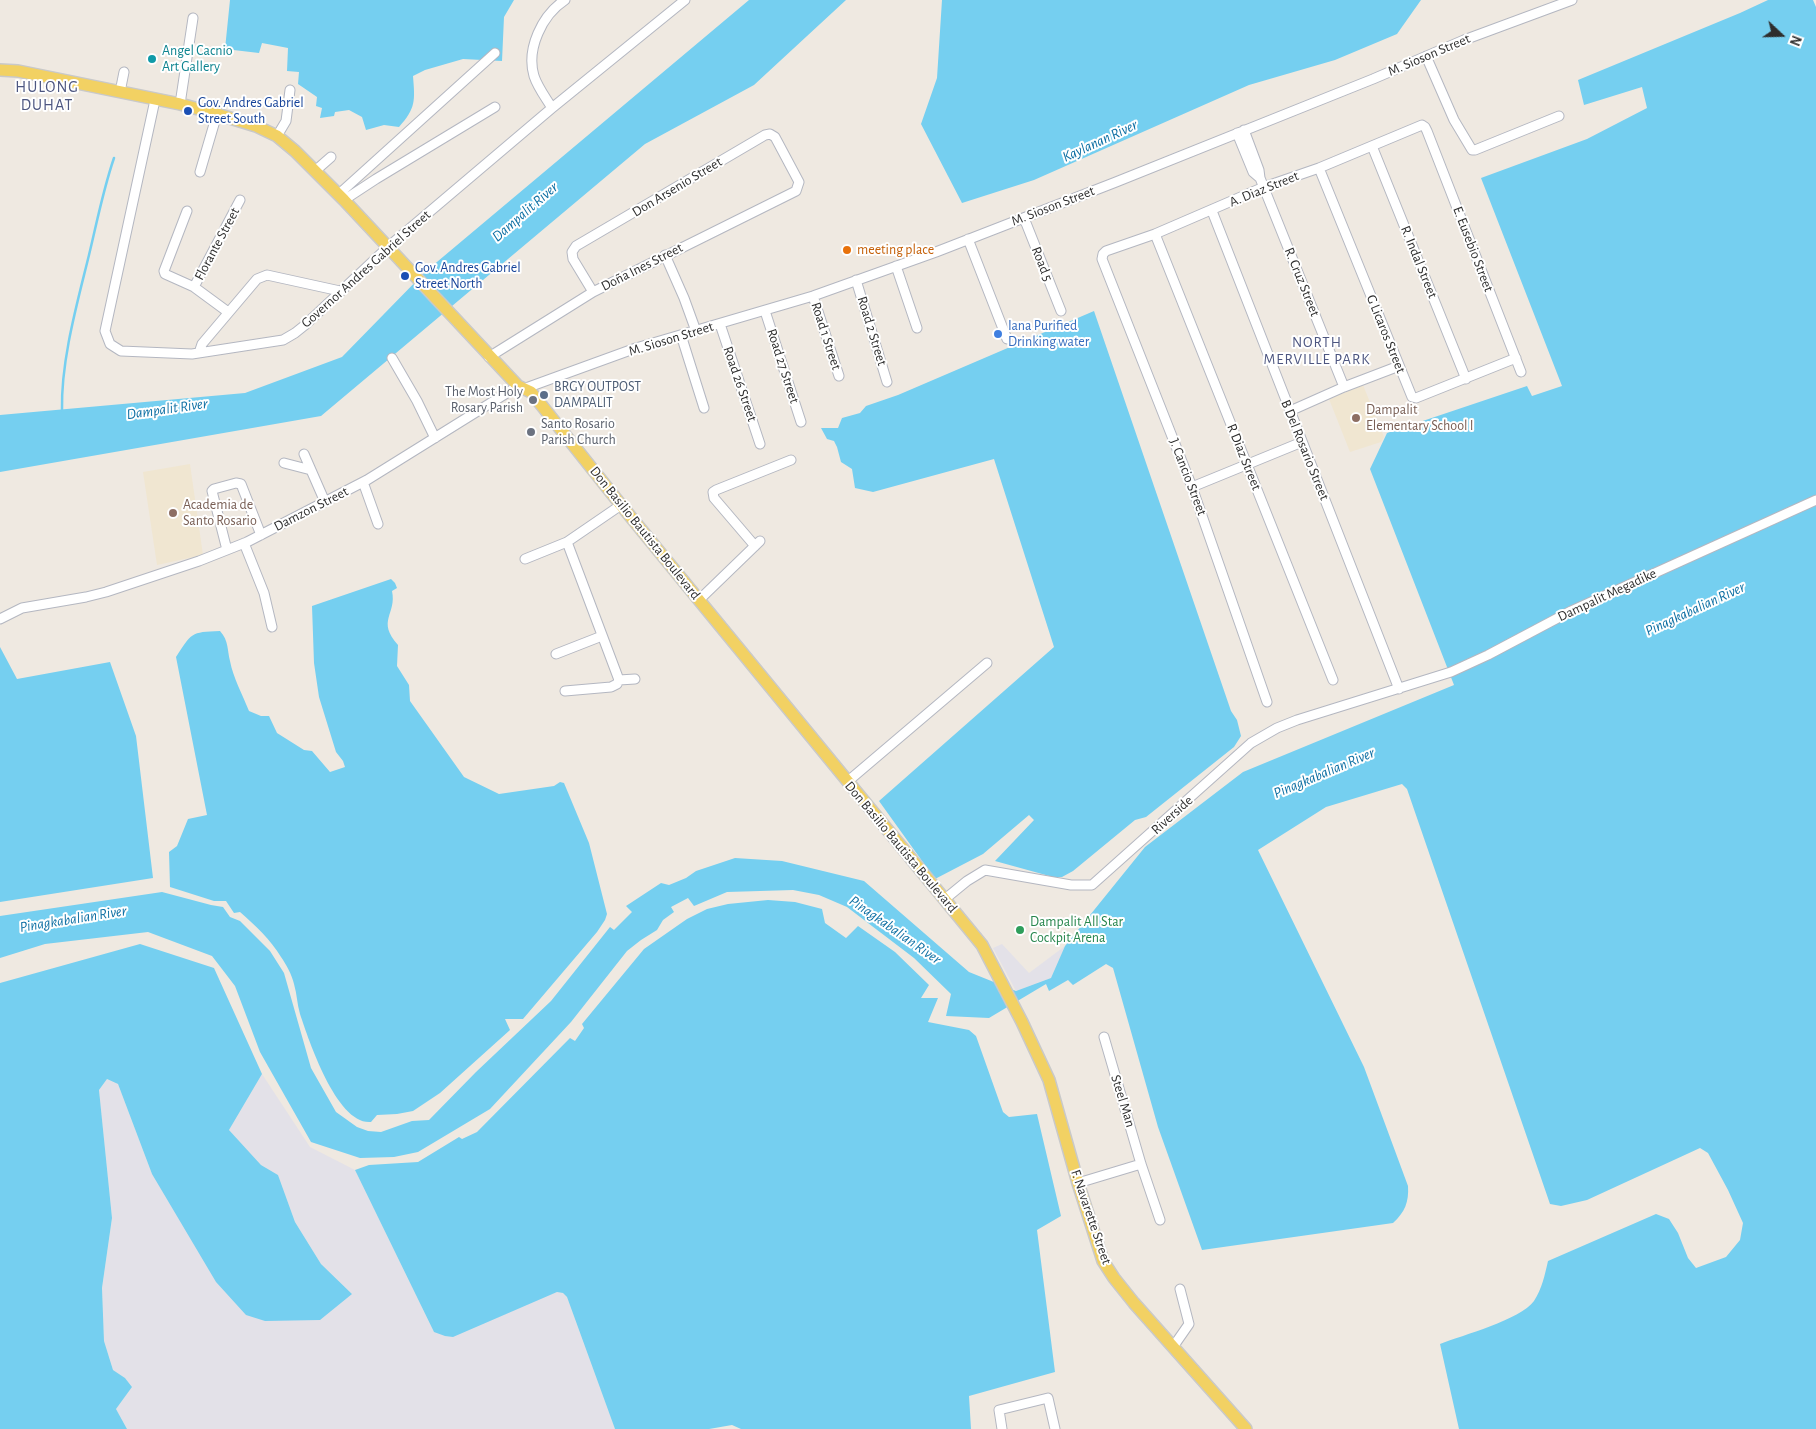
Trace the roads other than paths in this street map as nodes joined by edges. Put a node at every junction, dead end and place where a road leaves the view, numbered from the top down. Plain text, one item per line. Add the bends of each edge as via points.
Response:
1 (565, 0) edge
2 (685, 0) edge
3 (1572, 0) edge
4 (675, 4) edge
5 (193, 18) dead end
6 (495, 54) dead end
7 (1426, 56) junction
8 (0, 70) edge
9 (124, 72) dead end
10 (290, 90) dead end
11 (120, 92) junction
12 (155, 100) junction
13 (180, 104) junction
14 (495, 107) dead end
15 (552, 108) junction
16 (217, 114) junction
17 (1559, 116) dead end
18 (1425, 127) joint
19 (1240, 131) junction
20 (277, 136) junction
21 (1372, 146) junction
22 (331, 157) dead end
23 (1319, 168) junction
24 (315, 171) junction
25 (200, 172) dead end
26 (799, 187) joint
27 (1264, 187) junction
28 (342, 197) junction
29 (240, 200) dead end
30 (187, 211) dead end
31 (1212, 211) junction
32 (1024, 218) junction
33 (1155, 234) junction
34 (968, 239) junction
35 (388, 246) junction
36 (1103, 254) joint
37 (664, 255) junction
38 (896, 266) junction
39 (856, 280) junction
40 (194, 287) junction
41 (340, 291) junction
42 (594, 292) junction
43 (813, 296) junction
44 (765, 311) junction
45 (1061, 311) dead end
46 (228, 312) junction
47 (720, 324) junction
48 (917, 328) dead end
49 (696, 331) junction
50 (681, 336) junction
51 (1007, 340) dead end
52 (199, 353) junction
53 (489, 357) junction
54 (392, 358) dead end
55 (1516, 358) junction
56 (1399, 366) junction
57 (1521, 372) dead end
58 (839, 376) dead end
59 (1466, 379) junction
60 (887, 382) dead end
61 (522, 387) junction
62 (1344, 387) junction
63 (704, 408) dead end
64 (1290, 411) junction
65 (801, 422) dead end
66 (435, 438) junction
67 (1302, 442) junction
68 (760, 444) dead end
69 (304, 454) dead end
70 (791, 460) dead end
71 (284, 463) dead end
72 (1246, 464) junction
73 (311, 470) junction
74 (363, 482) junction
75 (1192, 487) junction
76 (1816, 500) edge
77 (325, 502) junction
78 (621, 506) junction
79 (378, 524) dead end
80 (261, 535) junction
81 (567, 542) junction
82 (244, 543) junction
83 (227, 550) junction
84 (525, 559) dead end
85 (699, 600) junction
86 (0, 619) edge
87 (272, 627) dead end
88 (602, 636) junction
89 (556, 654) dead end
90 (987, 663) dead end
91 (635, 679) dead end
92 (619, 680) junction
93 (1333, 680) dead end
94 (1399, 689) junction
95 (565, 691) dead end
96 (1267, 702) dead end
97 (847, 782) junction
98 (945, 899) junction
99 (1022, 1022) joint
100 (1104, 1037) dead end
101 (1142, 1164) junction
102 (1078, 1183) junction
103 (1160, 1220) dead end
104 (1180, 1290) dead end
105 (1173, 1347) junction
106 (1002, 1429) edge
107 (1055, 1429) edge
108 (1246, 1429) edge

1 - 15 street via 554,8 542,25 533,51 535,78
2 - 4 street, Governor Andres Gabriel Street
3 - 7 street, M. Sioson Street
4 - 15 street, Governor Andres Gabriel Street
5 - 13 street
6 - 28 street
7 - 17 street via 1454,120 1472,150
7 - 19 street, M. Sioson Street
8 - 11 main road, Don Basilio Bautista Boulevard
9 - 11 street
10 - 20 street via 286,121
11 - 12 main road, Don Basilio Bautista Boulevard
12 - 13 main road, Don Basilio Bautista Boulevard
12 - 52 street, Governor Andres Gabriel Street via 106,336 110,344 121,351
13 - 16 main road, Don Basilio Bautista Boulevard
14 - 28 street
15 - 35 street, Governor Andres Gabriel Street
16 - 20 main road, Don Basilio Bautista Boulevard
16 - 25 street
18 - 21 street, A. Diaz Street via 1418,126
18 - 55 street, E. Eusebio Street
19 - 27 street, R. Cruz Street via 1253,172
19 - 32 street, M. Sioson Street
20 - 24 main road, Don Basilio Bautista Boulevard
21 - 23 street, A. Diaz Street
21 - 59 street, R. Indal Street
22 - 24 street
23 - 27 street, A. Diaz Street
23 - 56 street, G Licaros Street
24 - 28 main road, Don Basilio Bautista Boulevard
26 - 37 street, Doña Ines Street
26 - 42 street, Don Arsenio Street via 775,137 765,135 576,246 572,252 573,259
27 - 31 street, A. Diaz Street
27 - 62 street, R. Cruz Street
28 - 35 main road, Don Basilio Bautista Boulevard
29 - 40 street, Florante Street
30 - 40 street via 164,271
31 - 33 street, A. Diaz Street
31 - 64 street, B Del Rosario Street
32 - 34 street, M. Sioson Street
32 - 45 street, Road 5
33 - 36 street, A. Diaz Street
33 - 72 street, R Diaz Street
34 - 38 street, M. Sioson Street
34 - 51 street
35 - 41 street, Governor Andres Gabriel Street
35 - 53 main road, Don Basilio Bautista Boulevard
36 - 75 street, J. Cancio Street via 1102,259
37 - 42 street, Doña Ines Street
37 - 49 street
38 - 39 street, M. Sioson Street
38 - 48 street
39 - 43 street, M. Sioson Street
39 - 60 street, Road 2 Street
40 - 46 street
41 - 46 street via 267,275 257,279
41 - 52 street, Governor Andres Gabriel Street via 306,325 283,340
42 - 53 street, Doña Ines Street
43 - 44 street, M. Sioson Street
43 - 58 street, Road 1 Street
44 - 47 street, M. Sioson Street
44 - 65 street, Road 27 Street
46 - 52 street via 202,344
47 - 49 street, M. Sioson Street
47 - 68 street, Road 26 Street
49 - 50 street, M. Sioson Street
50 - 61 street, M. Sioson Street
50 - 63 street
53 - 61 main road, Don Basilio Bautista Boulevard
54 - 66 street
55 - 57 street, E. Eusebio Street
55 - 59 street, G Licaros Street
56 - 59 street, G Licaros Street via 1414,398
56 - 62 street
61 - 66 street, Damzon Street
61 - 78 main road, Don Basilio Bautista Boulevard via 531,392
62 - 64 street
64 - 67 street, B Del Rosario Street
66 - 74 street, Damzon Street
67 - 72 street
67 - 94 street, B Del Rosario Street
69 - 73 street
70 - 85 street via 713,492 714,498 757,544
71 - 73 street
72 - 75 street
72 - 93 street, R Diaz Street
73 - 77 street
74 - 77 street, Damzon Street
74 - 79 street
75 - 96 street, J. Cancio Street
76 - 94 street, Dampalit Megadike via 1571,611 1451,672
77 - 80 street, Damzon Street
78 - 81 street
78 - 85 main road, Don Basilio Bautista Boulevard
80 - 82 street, Damzon Street
80 - 83 street via 241,484 214,488 212,492
81 - 84 street
81 - 88 street
82 - 83 street, Damzon Street
82 - 87 street via 264,593
83 - 86 street, Damzon Street via 106,592 22,608
85 - 97 main road, Don Basilio Bautista Boulevard
88 - 89 street
88 - 92 street
90 - 97 street
91 - 92 street
92 - 95 street via 611,687
94 - 98 street, Riverside via 1297,720 1251,742 1092,885 1071,885 985,870
97 - 98 main road, Don Basilio Bautista Boulevard
98 - 99 main road, Don Basilio Bautista Boulevard via 982,945
99 - 102 main road, F. Navarette Street via 1049,1080
100 - 101 street, Steel Man
101 - 102 street
101 - 103 street, Steel Man
102 - 105 main road, F. Navarette Street via 1103,1261
104 - 105 street via 1189,1324
105 - 108 main road, F. Navarette Street
106 - 107 street via 999,1410 1048,1398

